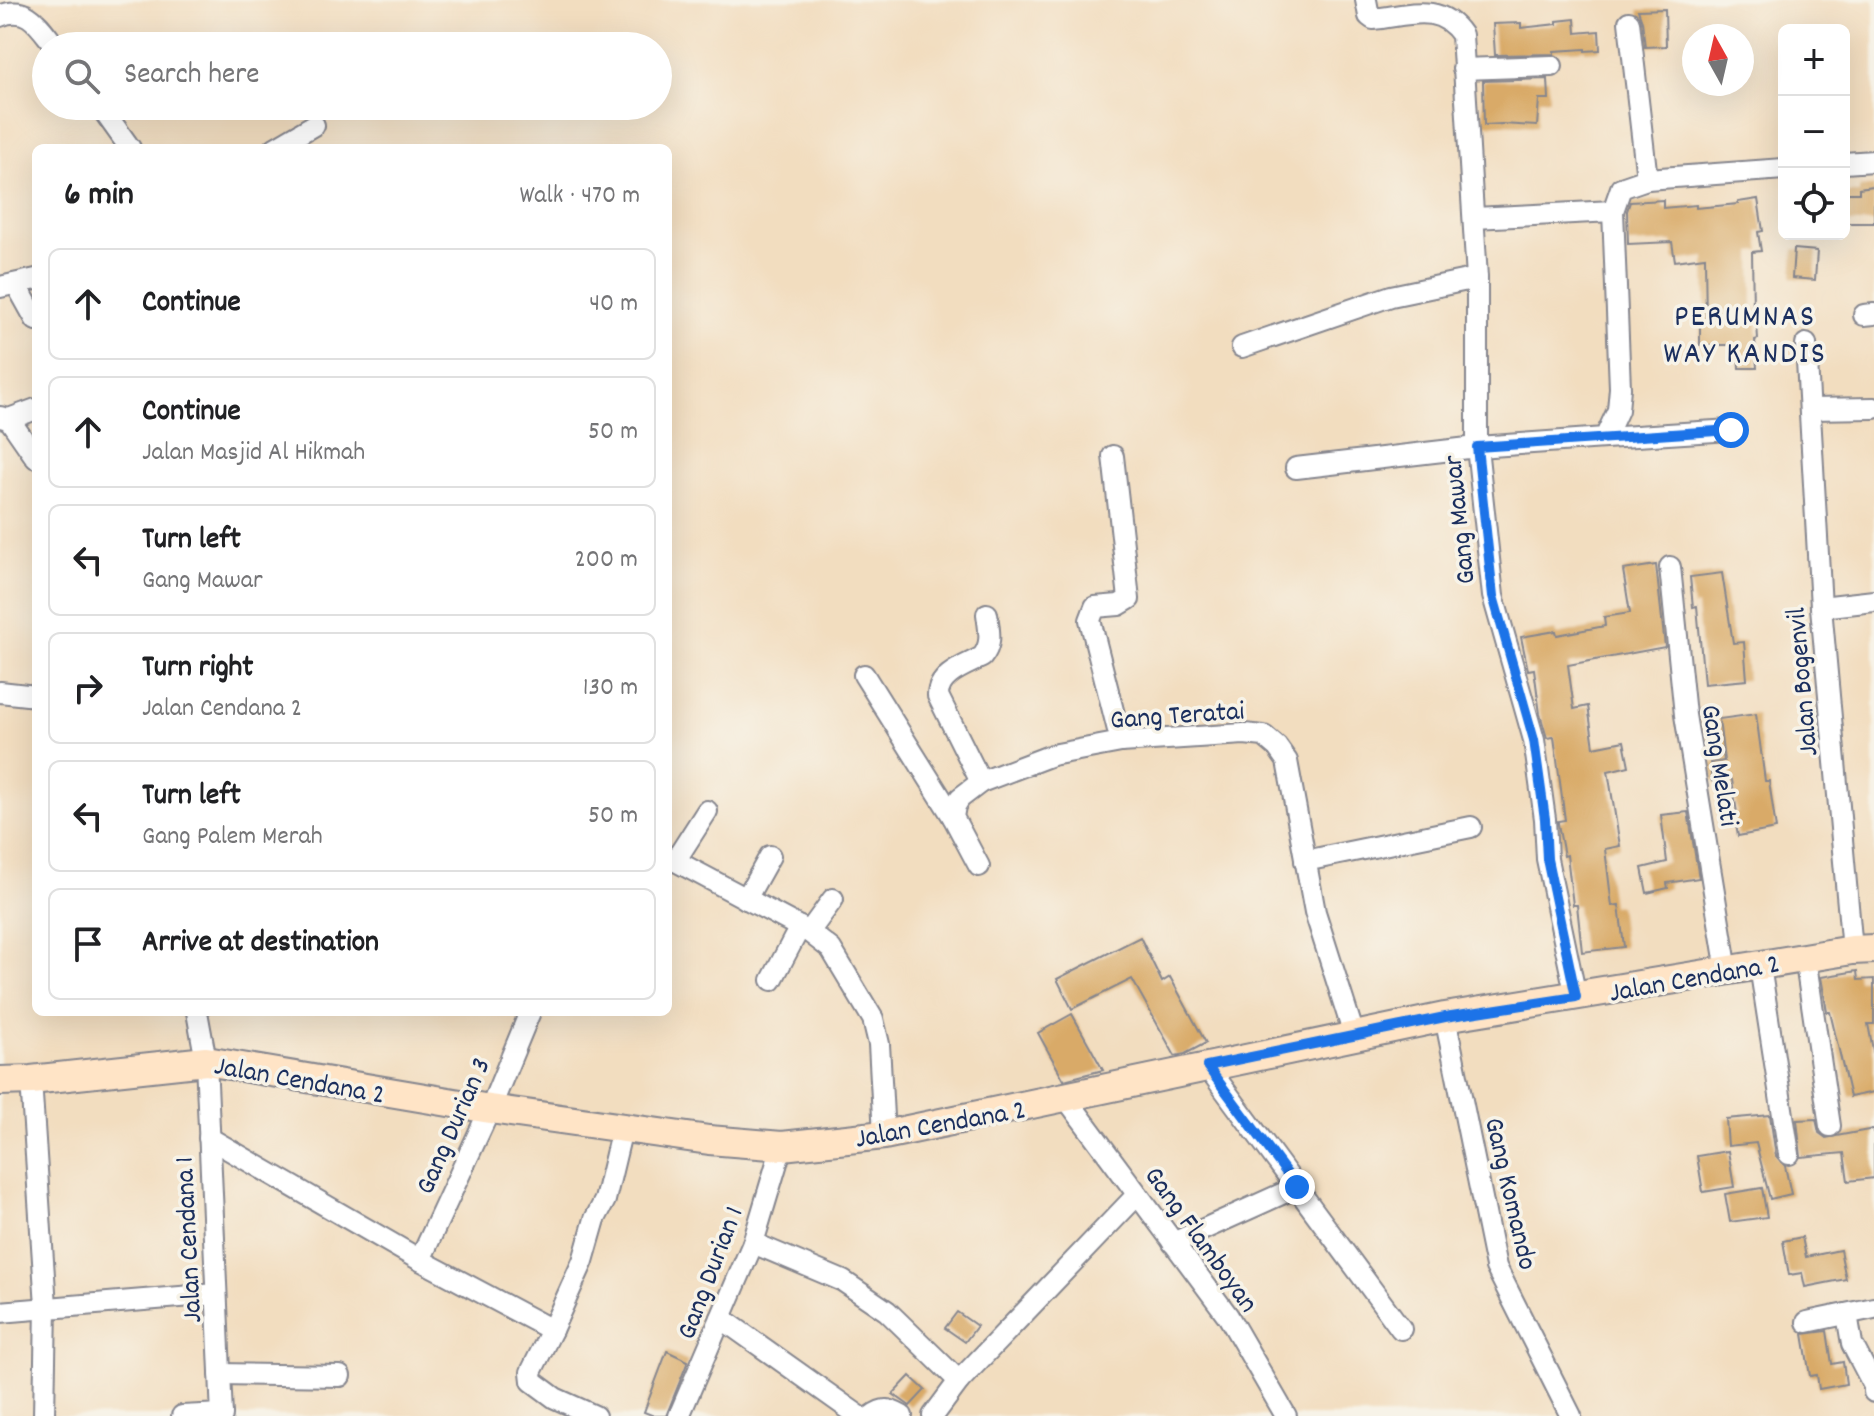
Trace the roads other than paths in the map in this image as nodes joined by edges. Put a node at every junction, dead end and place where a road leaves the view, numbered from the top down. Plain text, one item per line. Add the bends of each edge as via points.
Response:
1 (1366, 0) edge
2 (0, 16) edge
3 (1629, 22) dead end
4 (44, 32) edge
5 (1552, 66) dead end
6 (1463, 69) junction
7 (110, 120) edge
8 (314, 125) dead end
9 (127, 144) edge
10 (282, 144) edge
11 (1874, 161) edge
12 (1850, 163) edge
13 (1778, 169) edge
14 (1647, 179) junction
15 (1613, 211) junction
16 (1474, 218) junction
17 (1477, 278) junction
18 (17, 284) edge
19 (32, 312) edge
20 (1806, 344) dead end
21 (1242, 347) dead end
22 (1874, 408) edge
23 (1810, 409) junction
24 (32, 410) edge
25 (4, 418) edge
26 (1731, 430) dead end
27 (1605, 438) junction
28 (1477, 447) junction
29 (32, 453) edge
30 (1113, 456) dead end
31 (1296, 468) dead end
32 (1670, 567) dead end
33 (1874, 601) edge
34 (1821, 607) junction
35 (987, 614) dead end
36 (864, 675) dead end
37 (0, 692) edge
38 (32, 696) edge
39 (1121, 742) junction
40 (981, 782) junction
41 (707, 811) dead end
42 (953, 817) junction
43 (1471, 827) dead end
44 (770, 856) dead end
45 (672, 859) edge
46 (1305, 861) junction
47 (979, 866) dead end
48 (746, 899) junction
49 (833, 899) dead end
50 (804, 930) junction
51 (1863, 949) edge
52 (1805, 957) junction
53 (1760, 966) junction
54 (1727, 971) junction
55 (772, 980) dead end
56 (1576, 997) junction
57 (198, 1016) edge
58 (528, 1016) edge
59 (1445, 1017) junction
60 (1354, 1035) junction
61 (206, 1061) junction
62 (1207, 1066) junction
63 (31, 1080) junction
64 (0, 1081) edge
65 (1066, 1098) junction
66 (490, 1109) junction
67 (1830, 1126) dead end
68 (622, 1129) junction
69 (884, 1135) junction
70 (209, 1138) junction
71 (782, 1146) junction
72 (1789, 1154) dead end
73 (1297, 1187) junction
74 (1137, 1195) junction
75 (753, 1243) junction
76 (1173, 1243) junction
77 (420, 1260) junction
78 (216, 1294) junction
79 (46, 1306) junction
80 (1874, 1308) edge
81 (0, 1312) edge
82 (1847, 1314) junction
83 (721, 1318) junction
84 (1807, 1322) dead end
85 (1401, 1329) dead end
86 (552, 1330) junction
87 (220, 1374) junction
88 (340, 1376) dead end
89 (959, 1381) junction
90 (1874, 1392) edge
91 (222, 1415) edge
92 (44, 1416) edge
93 (182, 1416) edge
94 (595, 1416) edge
95 (679, 1416) edge
96 (859, 1416) edge
97 (872, 1416) edge
98 (902, 1416) edge
99 (933, 1416) edge
100 (1286, 1416) edge
101 (1571, 1416) edge

1 - 6 street, Gang Mawar via 1373,19 1431,13 1453,22 1462,35
2 - 4 street via 24,12
3 - 14 street
5 - 6 street
6 - 16 street, Gang Mawar
7 - 9 street
8 - 10 street
11 - 12 street
13 - 14 street
14 - 15 street via 1621,188
15 - 16 street
15 - 27 street via 1620,388 1618,410
16 - 17 street, Gang Mawar
17 - 21 street via 1391,296
17 - 28 street, Gang Mawar
18 - 19 street
20 - 23 street, Jalan Bogenvil
22 - 23 street
23 - 34 street, Jalan Bogenvil
24 - 25 street
25 - 29 street
26 - 27 street
27 - 28 street
28 - 31 street
28 - 56 street, Gang Mawar via 1493,596 1534,740 1547,859
30 - 39 street via 1129,599 1095,607 1090,620
32 - 54 street, Gang Melati via 1685,715
33 - 34 street
34 - 51 street, Jalan Bogenvil
35 - 40 street via 987,651 938,688
36 - 42 street
37 - 38 street
39 - 40 street, Gang Teratai via 1052,755
39 - 46 street, Gang Teratai via 1264,736 1287,761
40 - 42 street, Gang Teratai via 960,798
41 - 45 street
42 - 47 street
43 - 46 street
44 - 48 street
45 - 48 street
46 - 60 street, Gang Teratai via 1315,912
48 - 50 street
49 - 50 street
50 - 55 street
50 - 69 street via 831,949 873,1019
51 - 52 street, Jalan Cendana 2
52 - 53 street, Jalan Cendana 2
52 - 67 street
53 - 54 street, Jalan Cendana 2
53 - 72 street
54 - 56 street, Jalan Cendana 2
56 - 59 street, Jalan Cendana 2
57 - 61 street, Jalan Cendana 1
58 - 66 street, Gang Durian 3
59 - 60 street, Jalan Cendana 2
59 - 101 street, Gang Komando via 1496,1267
60 - 62 street, Jalan Cendana 2
61 - 63 street, Jalan Cendana 2
61 - 66 street, Jalan Cendana 2
61 - 70 street, Jalan Cendana 1
62 - 65 street, Jalan Cendana 2
62 - 73 street
63 - 64 street, Jalan Cendana 2
63 - 79 street
65 - 69 street, Jalan Cendana 2
65 - 74 street, Gang Flamboyan
66 - 68 street, Jalan Cendana 2
66 - 77 street, Gang Durian 3
68 - 71 street, Jalan Cendana 2
68 - 86 street via 605,1200
69 - 71 street, Jalan Cendana 2
70 - 77 street
70 - 78 street, Jalan Cendana 1
71 - 75 street, Gang Durian 1
73 - 76 street
73 - 85 street
74 - 76 street, Gang Flamboyan
74 - 89 street
75 - 83 street, Gang Durian 1
75 - 89 street via 843,1281 887,1311
76 - 100 street, Gang Flamboyan via 1228,1316
77 - 86 street
78 - 79 street
78 - 87 street, Jalan Cendana 1
79 - 81 street
79 - 92 street
80 - 82 street
82 - 84 street
82 - 90 street via 1852,1344
83 - 95 street, Gang Durian 1
83 - 96 street
86 - 94 street via 531,1372 532,1381
87 - 88 street
87 - 91 street, Jalan Cendana 1
89 - 99 street
91 - 93 street
97 - 98 street via 888,1409

